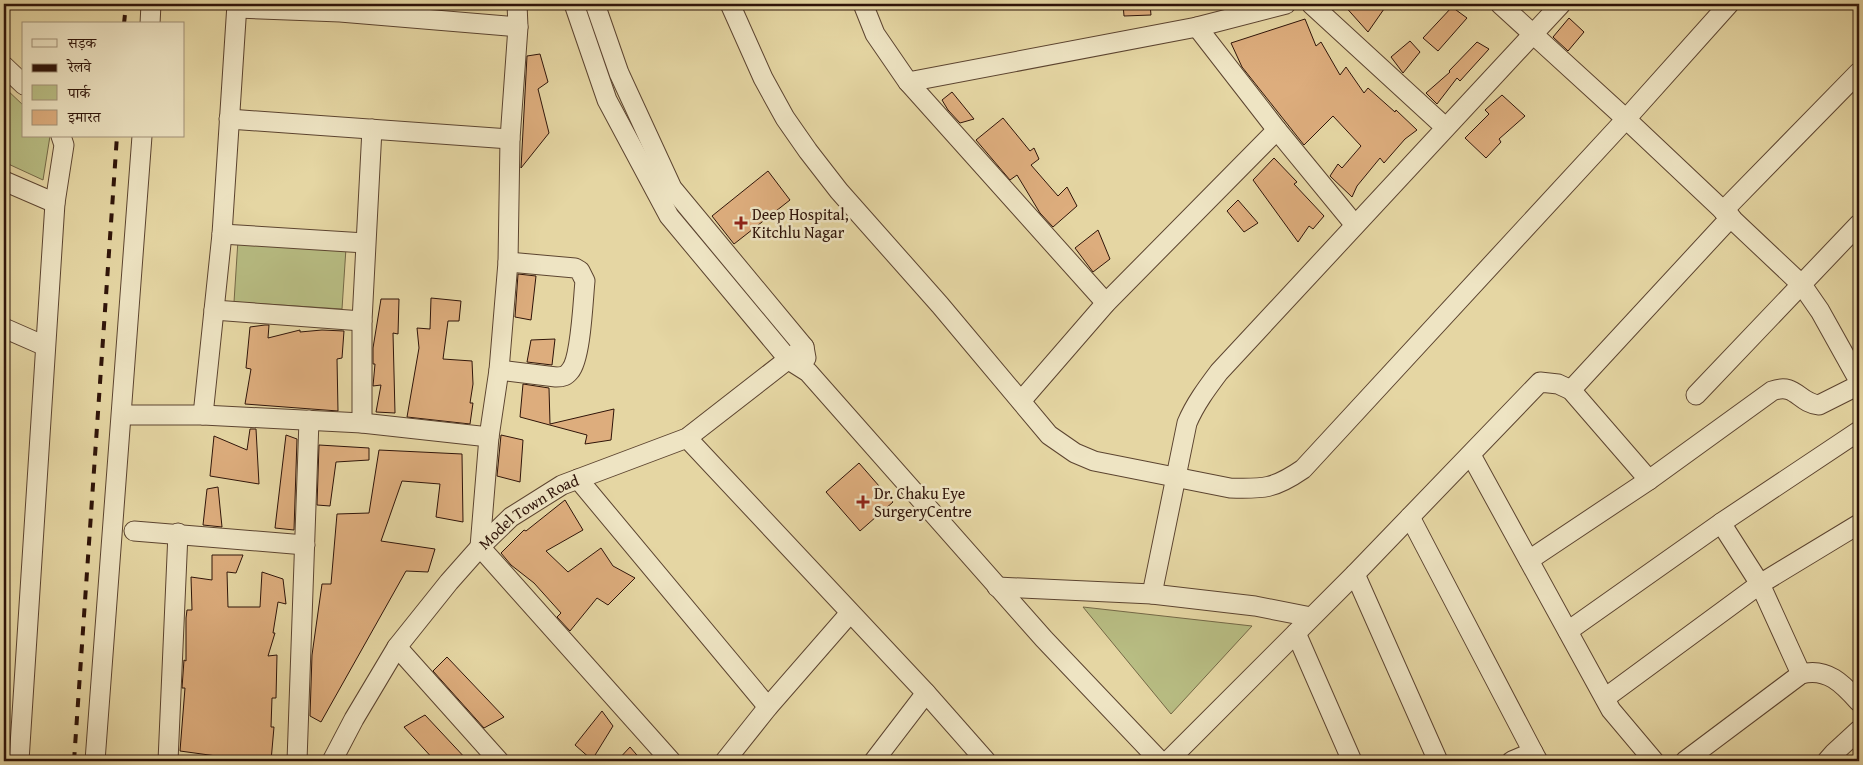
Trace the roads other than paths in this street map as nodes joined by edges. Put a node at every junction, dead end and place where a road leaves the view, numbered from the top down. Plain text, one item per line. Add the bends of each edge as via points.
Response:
1 (151, 4) edge
2 (518, 4) edge
3 (574, 4) edge
4 (595, 4) edge
5 (730, 4) edge
6 (862, 4) edge
7 (1286, 4) edge
8 (1311, 4) edge
9 (1500, 4) edge
10 (1561, 4) edge
11 (1729, 4) edge
12 (237, 6) edge
13 (335, 8) edge
14 (150, 22) edge
15 (518, 27) junction
16 (1197, 27) junction
17 (1533, 33) junction
18 (4, 66) edge
19 (1859, 72) edge
20 (908, 82) junction
21 (22, 83) edge
22 (1626, 119) junction
23 (229, 120) junction
24 (1445, 127) junction
25 (372, 129) junction
26 (1277, 130) junction
27 (62, 138) edge
28 (142, 138) edge
29 (510, 139) junction
30 (4, 181) edge
31 (55, 202) junction
32 (1727, 214) junction
33 (1859, 224) edge
34 (1355, 225) junction
35 (222, 234) junction
36 (365, 243) junction
37 (508, 262) junction
38 (1802, 285) junction
39 (1106, 303) junction
40 (214, 310) junction
41 (362, 321) junction
42 (4, 328) edge
43 (45, 346) junction
44 (804, 347) junction
45 (789, 360) junction
46 (500, 370) junction
47 (808, 372) junction
48 (1859, 383) edge
49 (1571, 390) junction
50 (1696, 395) dead end
51 (1021, 402) junction
52 (122, 415) junction
53 (203, 415) junction
54 (309, 420) junction
55 (362, 423) junction
56 (1859, 432) edge
57 (489, 437) junction
58 (687, 438) junction
59 (1471, 455) junction
60 (1174, 478) junction
61 (578, 479) junction
62 (1649, 480) junction
63 (1410, 517) junction
64 (1721, 523) junction
65 (1859, 524) edge
66 (134, 531) dead end
67 (178, 533) junction
68 (305, 544) junction
69 (480, 547) junction
70 (1529, 560) junction
71 (1355, 574) junction
72 (1760, 584) junction
73 (998, 587) junction
74 (1152, 594) junction
75 (850, 613) junction
76 (1311, 617) junction
77 (1568, 631) junction
78 (1296, 633) junction
79 (397, 648) junction
80 (1801, 674) junction
81 (926, 693) junction
82 (1605, 698) junction
83 (1859, 702) edge
84 (768, 707) junction
85 (1859, 730) edge
86 (1536, 757) edge
87 (4, 759) edge
88 (10, 761) edge
89 (19, 761) edge
90 (95, 761) edge
91 (168, 761) edge
92 (297, 761) edge
93 (332, 761) edge
94 (499, 761) edge
95 (671, 761) edge
96 (725, 761) edge
97 (874, 761) edge
98 (986, 761) edge
99 (1160, 761) edge
100 (1168, 761) edge
101 (1352, 761) edge
102 (1438, 761) edge
103 (1512, 761) edge
104 (1654, 761) edge
105 (1685, 761) edge
106 (1827, 761) edge

1 - 14 street
2 - 15 street
3 - 45 street via 607,100 669,216
4 - 44 street via 619,73 672,188
5 - 51 street via 763,78 808,151
6 - 20 street via 875,34
7 - 16 street
8 - 24 street
9 - 17 street
10 - 17 street
11 - 22 street
12 - 13 street
12 - 23 street
13 - 15 street
15 - 29 street
16 - 20 street
16 - 26 street
17 - 22 street
17 - 24 street
18 - 21 street
19 - 32 street
20 - 39 street
22 - 32 street
22 - 60 street via 1303,469 1276,486 1253,489
23 - 25 street
23 - 35 street
24 - 34 street
25 - 29 street
25 - 36 street
26 - 34 street
26 - 39 street
27 - 31 street via 64,145
28 - 52 street
29 - 37 street
30 - 31 street
31 - 43 street
32 - 38 street
32 - 49 street
33 - 38 street
34 - 60 street via 1210,384 1187,423
35 - 36 street
35 - 40 street
36 - 41 street
37 - 46 street
37 - 46 street via 575,268 585,281 576,359 570,372 564,377 556,377
38 - 48 street
38 - 50 street
39 - 51 street
40 - 41 street
40 - 53 street
41 - 55 street
42 - 43 street
43 - 89 street
44 - 45 street, Model Town Road
44 - 47 street
45 - 47 street
45 - 58 street, Model Town Road
46 - 57 street
47 - 73 street
48 - 62 street via 1819,405 1812,405 1788,388 1772,391
49 - 59 street via 1558,384 1540,382
49 - 62 street
51 - 60 street via 1049,435 1075,453 1094,461
52 - 53 street
52 - 90 street
53 - 54 street
54 - 55 street
54 - 68 street
55 - 57 street
56 - 64 street
57 - 69 street
58 - 61 street, Model Town Road
58 - 75 street
59 - 63 street
59 - 70 street
60 - 74 street
61 - 69 street, Model Town Road via 526,506
61 - 84 street
62 - 70 street
63 - 71 street
63 - 86 street
64 - 72 street
64 - 77 street
65 - 72 street
66 - 67 street
67 - 68 street
67 - 91 street
68 - 92 street
69 - 79 street, Model Town Road
69 - 95 street
70 - 77 street
71 - 76 street
71 - 102 street
72 - 80 street
72 - 82 street
73 - 74 street
73 - 99 street
74 - 76 street via 1255,606
75 - 81 street
75 - 84 street
76 - 78 street
77 - 82 street
78 - 100 street
78 - 101 street
79 - 93 street, Model Town Road
79 - 94 street
80 - 83 street via 1810,671 1830,675 1842,682
80 - 105 street
81 - 97 street
81 - 98 street
82 - 104 street via 1611,710
84 - 96 street
85 - 106 street
86 - 103 street
87 - 88 street

